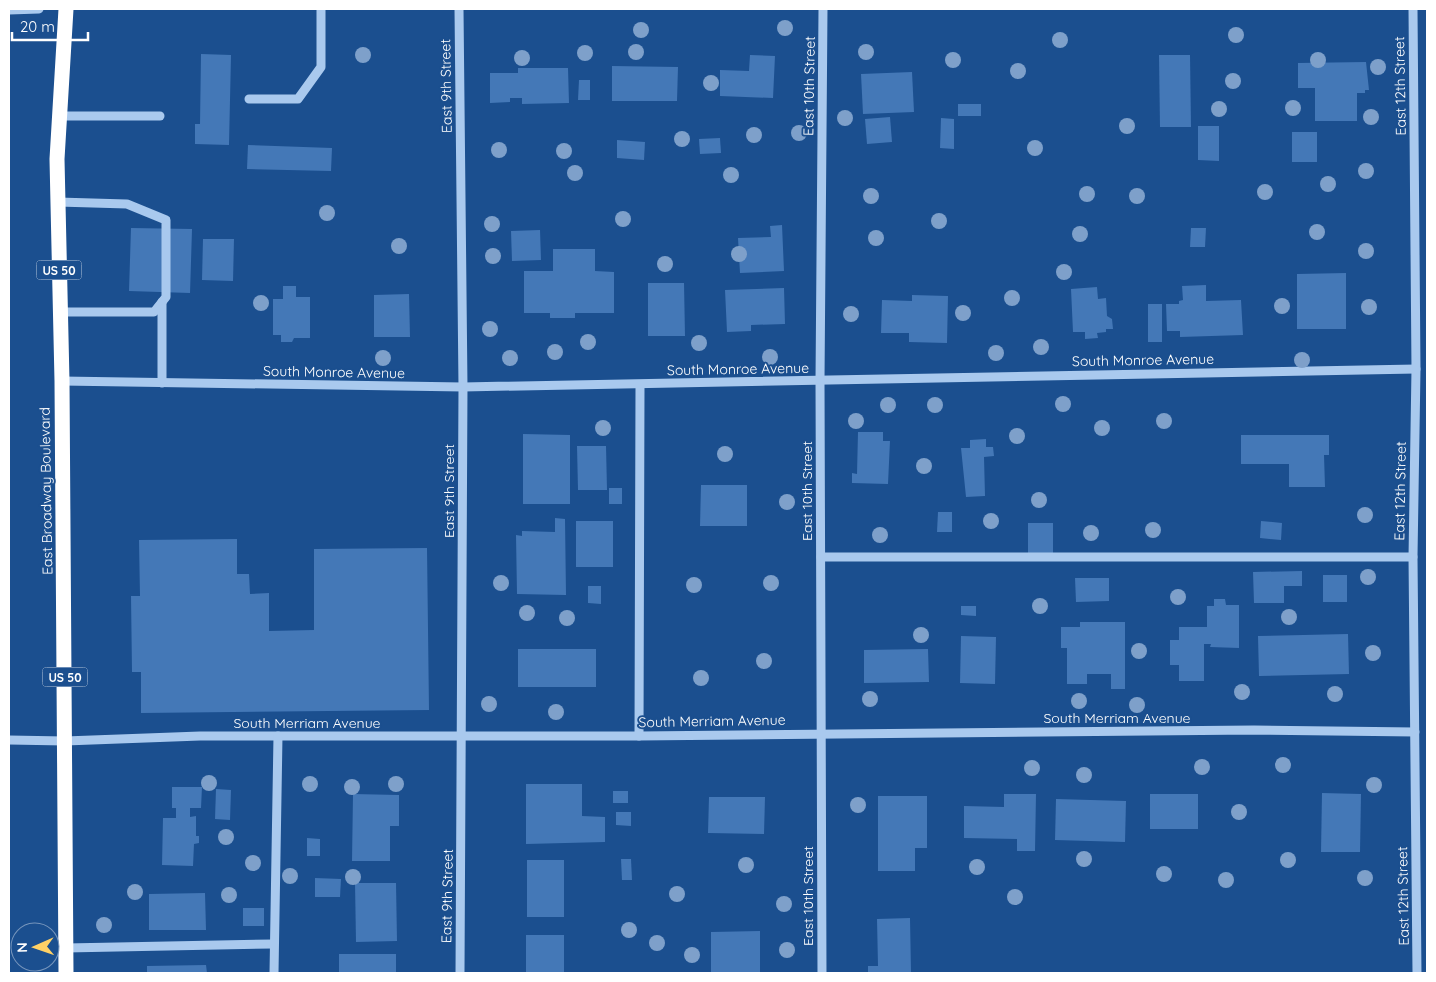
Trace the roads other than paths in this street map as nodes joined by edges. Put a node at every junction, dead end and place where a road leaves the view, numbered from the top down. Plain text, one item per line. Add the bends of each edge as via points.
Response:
1 (39, 9) edge
2 (66, 9) edge
3 (321, 9) edge
4 (459, 9) edge
5 (823, 9) edge
6 (1413, 9) edge
7 (9, 10) edge
8 (249, 99) dead end
9 (60, 116) junction
10 (160, 116) dead end
11 (58, 202) junction
12 (162, 302) junction
13 (60, 312) junction
14 (1416, 368) junction
15 (62, 381) junction
16 (820, 381) junction
17 (162, 383) junction
18 (640, 386) junction
19 (463, 387) junction
20 (1413, 556) junction
21 (821, 557) junction
22 (1415, 732) junction
23 (822, 734) junction
24 (278, 736) junction
25 (462, 736) junction
26 (639, 736) junction
27 (9, 740) edge
28 (65, 741) junction
29 (273, 944) junction
30 (66, 948) junction
31 (66, 973) edge
32 (274, 973) edge
33 (460, 973) edge
34 (822, 973) edge
35 (1417, 973) edge

1 - 7 street
2 - 9 highway, East Broadway Boulevard / US 50
3 - 8 street via 321,67 298,99
4 - 19 street, East 9th Street
5 - 16 street, East 10th Street
6 - 14 street, East 12th Street
9 - 10 street
9 - 11 highway, East Broadway Boulevard / US 50
11 - 12 street via 127,204 166,220 166,298
11 - 13 highway, East Broadway Boulevard / US 50
12 - 13 street via 154,312
12 - 17 street
13 - 15 highway, East Broadway Boulevard / US 50
14 - 16 street, South Monroe Avenue
14 - 20 street, East 12th Street
15 - 17 street, South Monroe Avenue
15 - 28 highway, East Broadway Boulevard / US 50
16 - 18 street, South Monroe Avenue
16 - 21 street, East 10th Street
17 - 19 street, South Monroe Avenue
18 - 19 street, South Monroe Avenue
18 - 26 street
19 - 25 street, East 9th Street
20 - 21 street
20 - 22 street, East 12th Street
21 - 23 street, East 10th Street
22 - 23 street, South Merriam Avenue via 1244,730
22 - 35 street, East 12th Street
23 - 26 street, South Merriam Avenue
23 - 34 street, East 10th Street
24 - 25 street, South Merriam Avenue
24 - 28 street, South Merriam Avenue
24 - 29 street
25 - 26 street, South Merriam Avenue
25 - 33 street, East 9th Street
27 - 28 street, South Merriam Avenue
28 - 30 highway, East Broadway Boulevard / US 50
29 - 30 street
29 - 32 street
30 - 31 highway, East Broadway Boulevard / US 50

